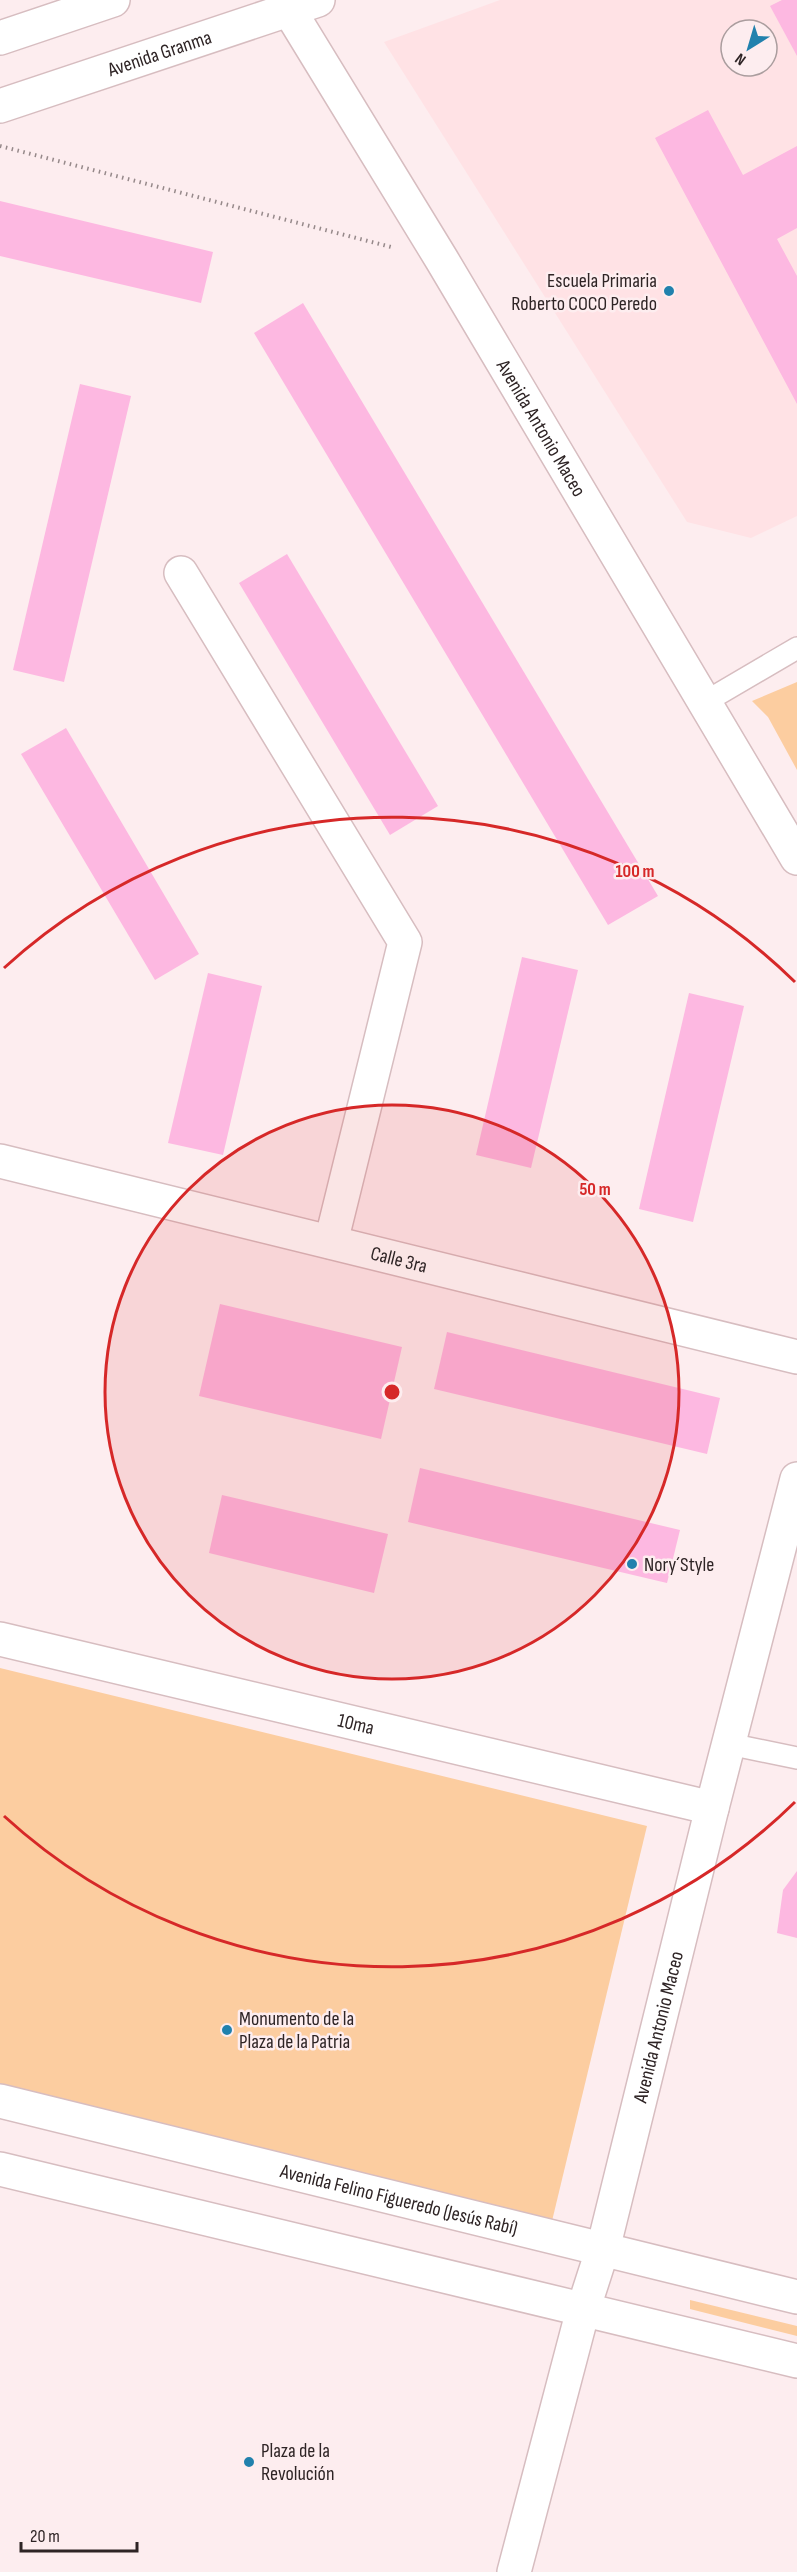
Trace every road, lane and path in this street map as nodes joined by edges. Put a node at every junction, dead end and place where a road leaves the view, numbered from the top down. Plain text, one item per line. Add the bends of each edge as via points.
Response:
1 (112, 0) edge
2 (297, 3) edge
3 (0, 38) edge
4 (0, 106) edge
5 (0, 146) edge
6 (442, 260) junction
7 (181, 573) dead end
8 (797, 648) edge
9 (705, 702) junction
10 (797, 858) edge
11 (0, 1161) edge
12 (331, 1242) junction
13 (797, 1357) edge
14 (797, 1479) edge
15 (0, 1639) edge
16 (729, 1744) junction
17 (797, 1758) edge
18 (712, 1808) junction
19 (0, 2101) edge
20 (0, 2169) edge
21 (603, 2249) junction
22 (797, 2297) edge
23 (583, 2310) junction
24 (797, 2361) edge
25 (514, 2572) edge

1 - 3 street
2 - 4 street, Avenida Granma
2 - 6 street, Avenida Antonio Maceo
5 - 6 path
6 - 9 street, Avenida Antonio Maceo
7 - 12 street via 405,942
8 - 9 lane
9 - 10 street, Avenida Antonio Maceo
11 - 12 street, Calle 3ra
12 - 13 street, Calle 3ra
14 - 16 street, Avenida Antonio Maceo
15 - 18 street, 10ma
16 - 17 lane
16 - 18 street, Avenida Antonio Maceo
18 - 21 street, Avenida Antonio Maceo
19 - 21 street, Avenida Felino Figueredo (Jesús Rabí)
20 - 23 street
21 - 22 street, Avenida Felino Figueredo (Jesús Rabí)
21 - 23 street, Avenida Antonio Maceo
23 - 24 street
23 - 25 street, Avenida Antonio Maceo

